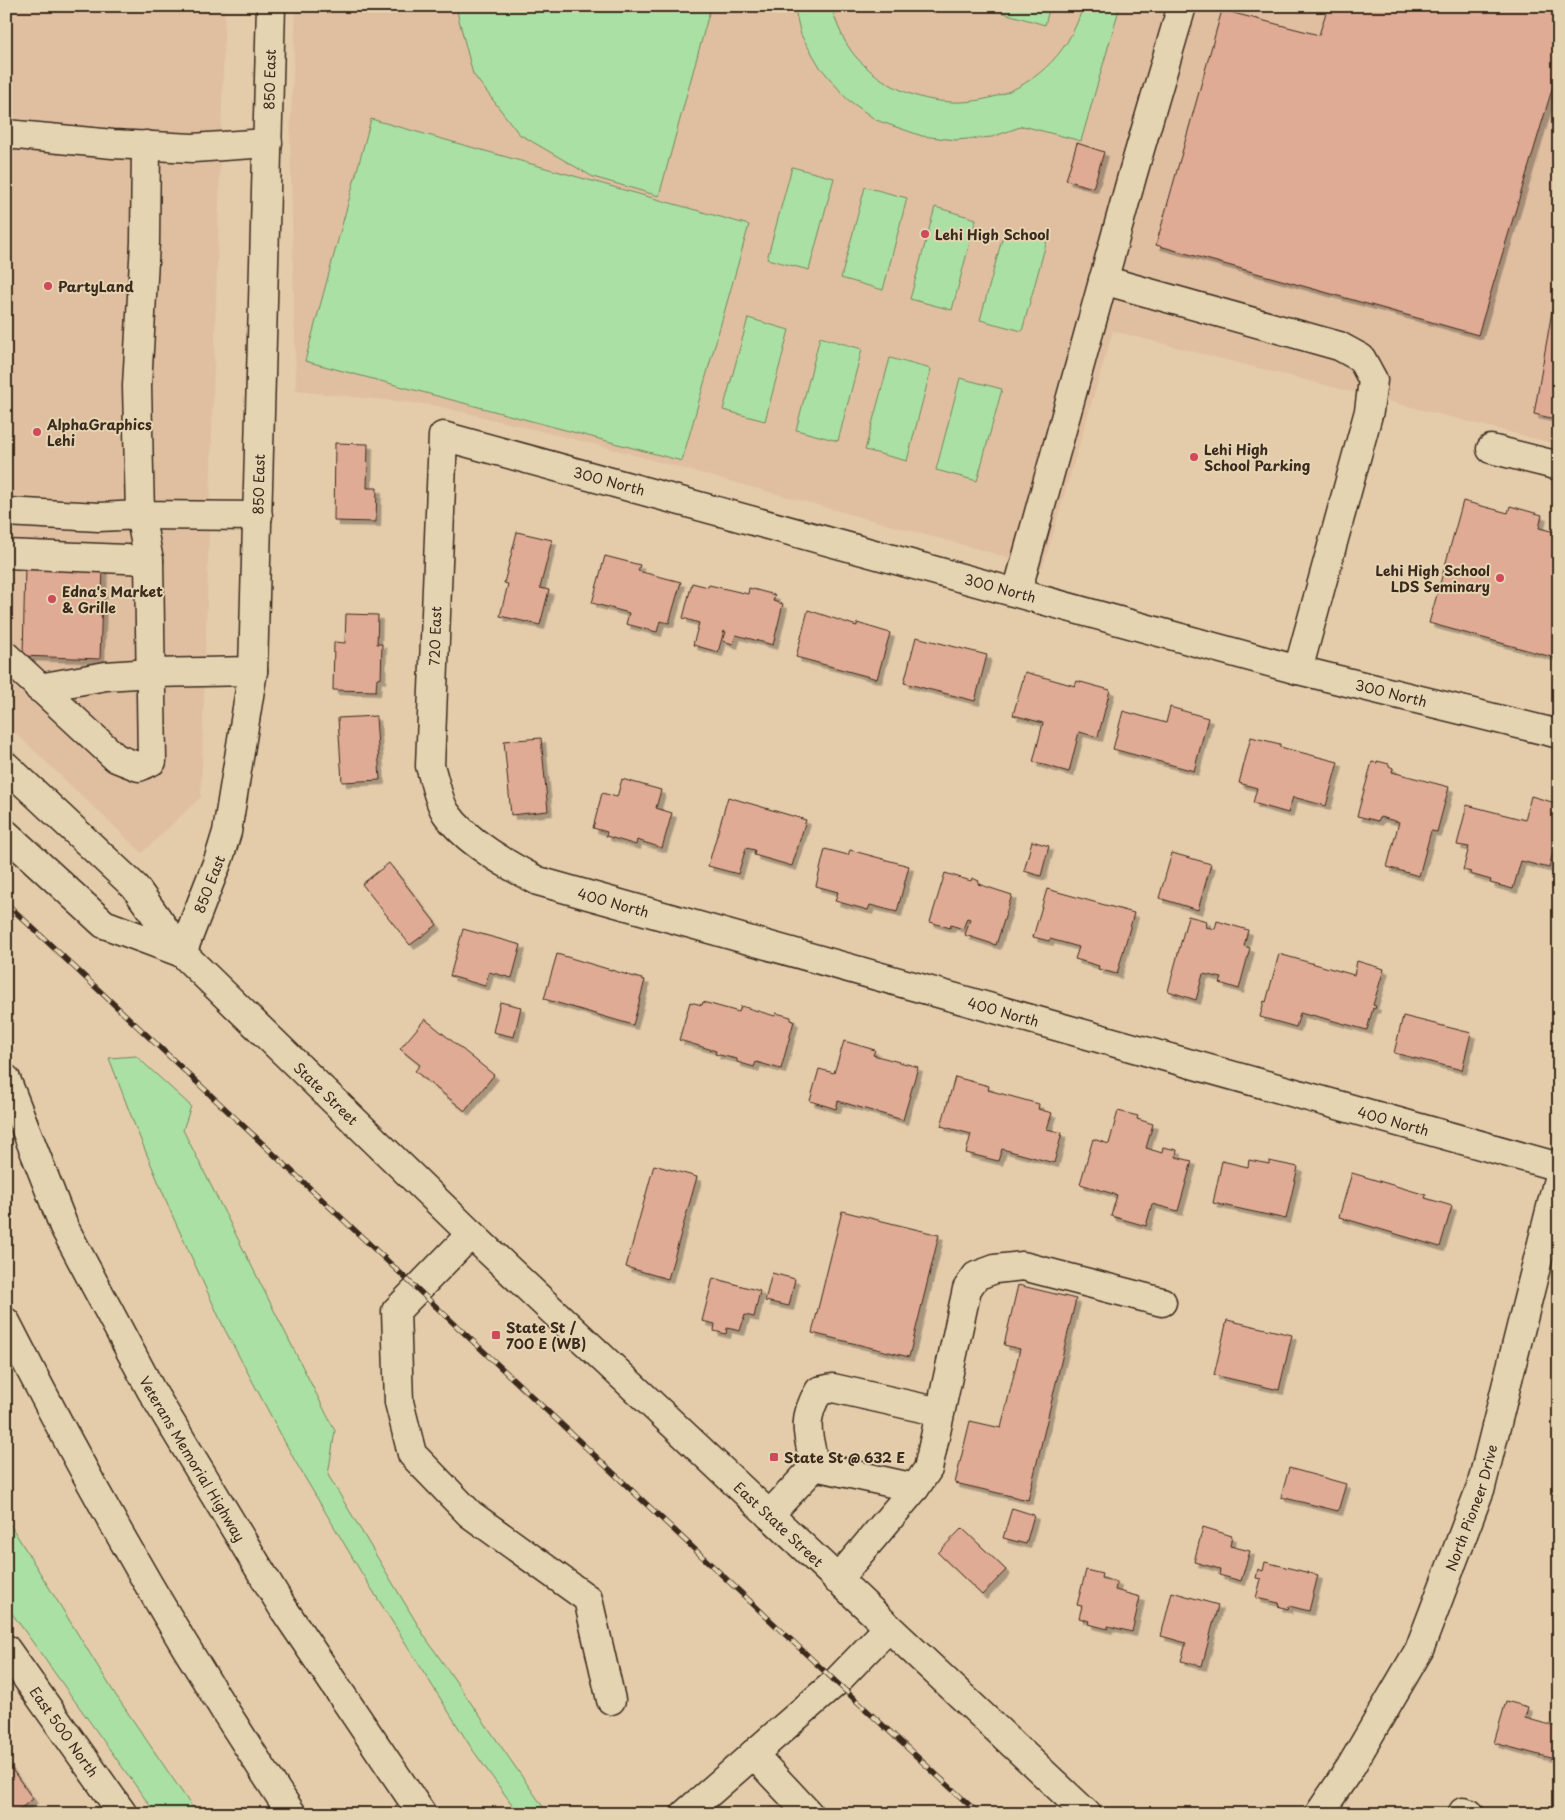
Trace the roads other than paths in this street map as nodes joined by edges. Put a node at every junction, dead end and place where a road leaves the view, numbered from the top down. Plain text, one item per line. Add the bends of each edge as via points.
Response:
1 (271, 6) edge
2 (1182, 6) edge
3 (6, 134) edge
4 (268, 143) junction
5 (146, 145) junction
6 (1103, 280) junction
7 (443, 436) joint
8 (1491, 449) dead end
9 (1559, 466) edge
10 (6, 512) edge
11 (140, 515) junction
12 (258, 516) junction
13 (6, 554) edge
14 (149, 560) junction
15 (1017, 592) junction
16 (6, 656) edge
17 (1298, 670) junction
18 (254, 672) junction
19 (151, 673) junction
20 (39, 688) junction
21 (1559, 734) edge
22 (6, 766) edge
23 (460, 829) joint
24 (6, 834) edge
25 (182, 953) junction
26 (6, 1079) edge
27 (1559, 1167) edge
28 (1559, 1175) edge
29 (471, 1234) junction
30 (1162, 1302) dead end
31 (6, 1322) edge
32 (940, 1412) junction
33 (815, 1466) junction
34 (915, 1488) junction
35 (769, 1515) junction
36 (837, 1580) junction
37 (888, 1628) junction
38 (6, 1649) edge
39 (611, 1700) dead end
40 (753, 1754) junction
41 (123, 1814) edge
42 (292, 1814) edge
43 (422, 1814) edge
44 (685, 1814) edge
45 (809, 1814) edge
46 (1087, 1814) edge
47 (1319, 1814) edge

1 - 4 main road, 850 East
2 - 6 main road
3 - 5 main road
4 - 5 main road via 193,148
4 - 12 main road, 850 East
5 - 11 main road via 145,242 137,386
6 - 15 main road
6 - 17 main road via 1339,346 1361,358 1373,380 1369,411
7 - 15 main road, 300 North
7 - 23 main road, 720 East via 430,766 445,813
8 - 9 main road
10 - 11 main road via 98,517
11 - 12 main road
11 - 14 main road
12 - 18 main road, 850 East
13 - 14 main road
14 - 19 main road
15 - 17 main road, 300 North
16 - 20 main road
17 - 21 main road, 300 North
18 - 19 main road
18 - 25 main road, 850 East via 227,832
19 - 20 main road via 106,676
19 - 20 main road via 152,761 139,767 116,758
22 - 25 main road, State Street via 135,887
23 - 27 main road, 400 North via 508,865 538,881
24 - 25 main road, State Street via 104,924
25 - 29 main road, State Street
26 - 43 main road, Veterans Memorial Highway via 64,1227 151,1390 283,1608
28 - 47 main road, North Pioneer Drive via 1474,1505 1419,1650 1350,1768
29 - 35 main road, East State Street
29 - 39 main road via 396,1311 398,1402 412,1454 470,1514 588,1599
30 - 32 main road via 1022,1266 995,1268 976,1276 967,1288
31 - 42 main road via 122,1540 210,1689
32 - 33 main road via 833,1388 819,1391 811,1404 806,1428
32 - 34 main road via 928,1469
33 - 34 main road
33 - 35 main road
34 - 36 main road
35 - 36 main road, East State Street
36 - 37 main road, East State Street
37 - 40 main road via 836,1682
37 - 46 main road, East State Street
38 - 41 main road, East 500 North
40 - 44 main road
40 - 45 main road

